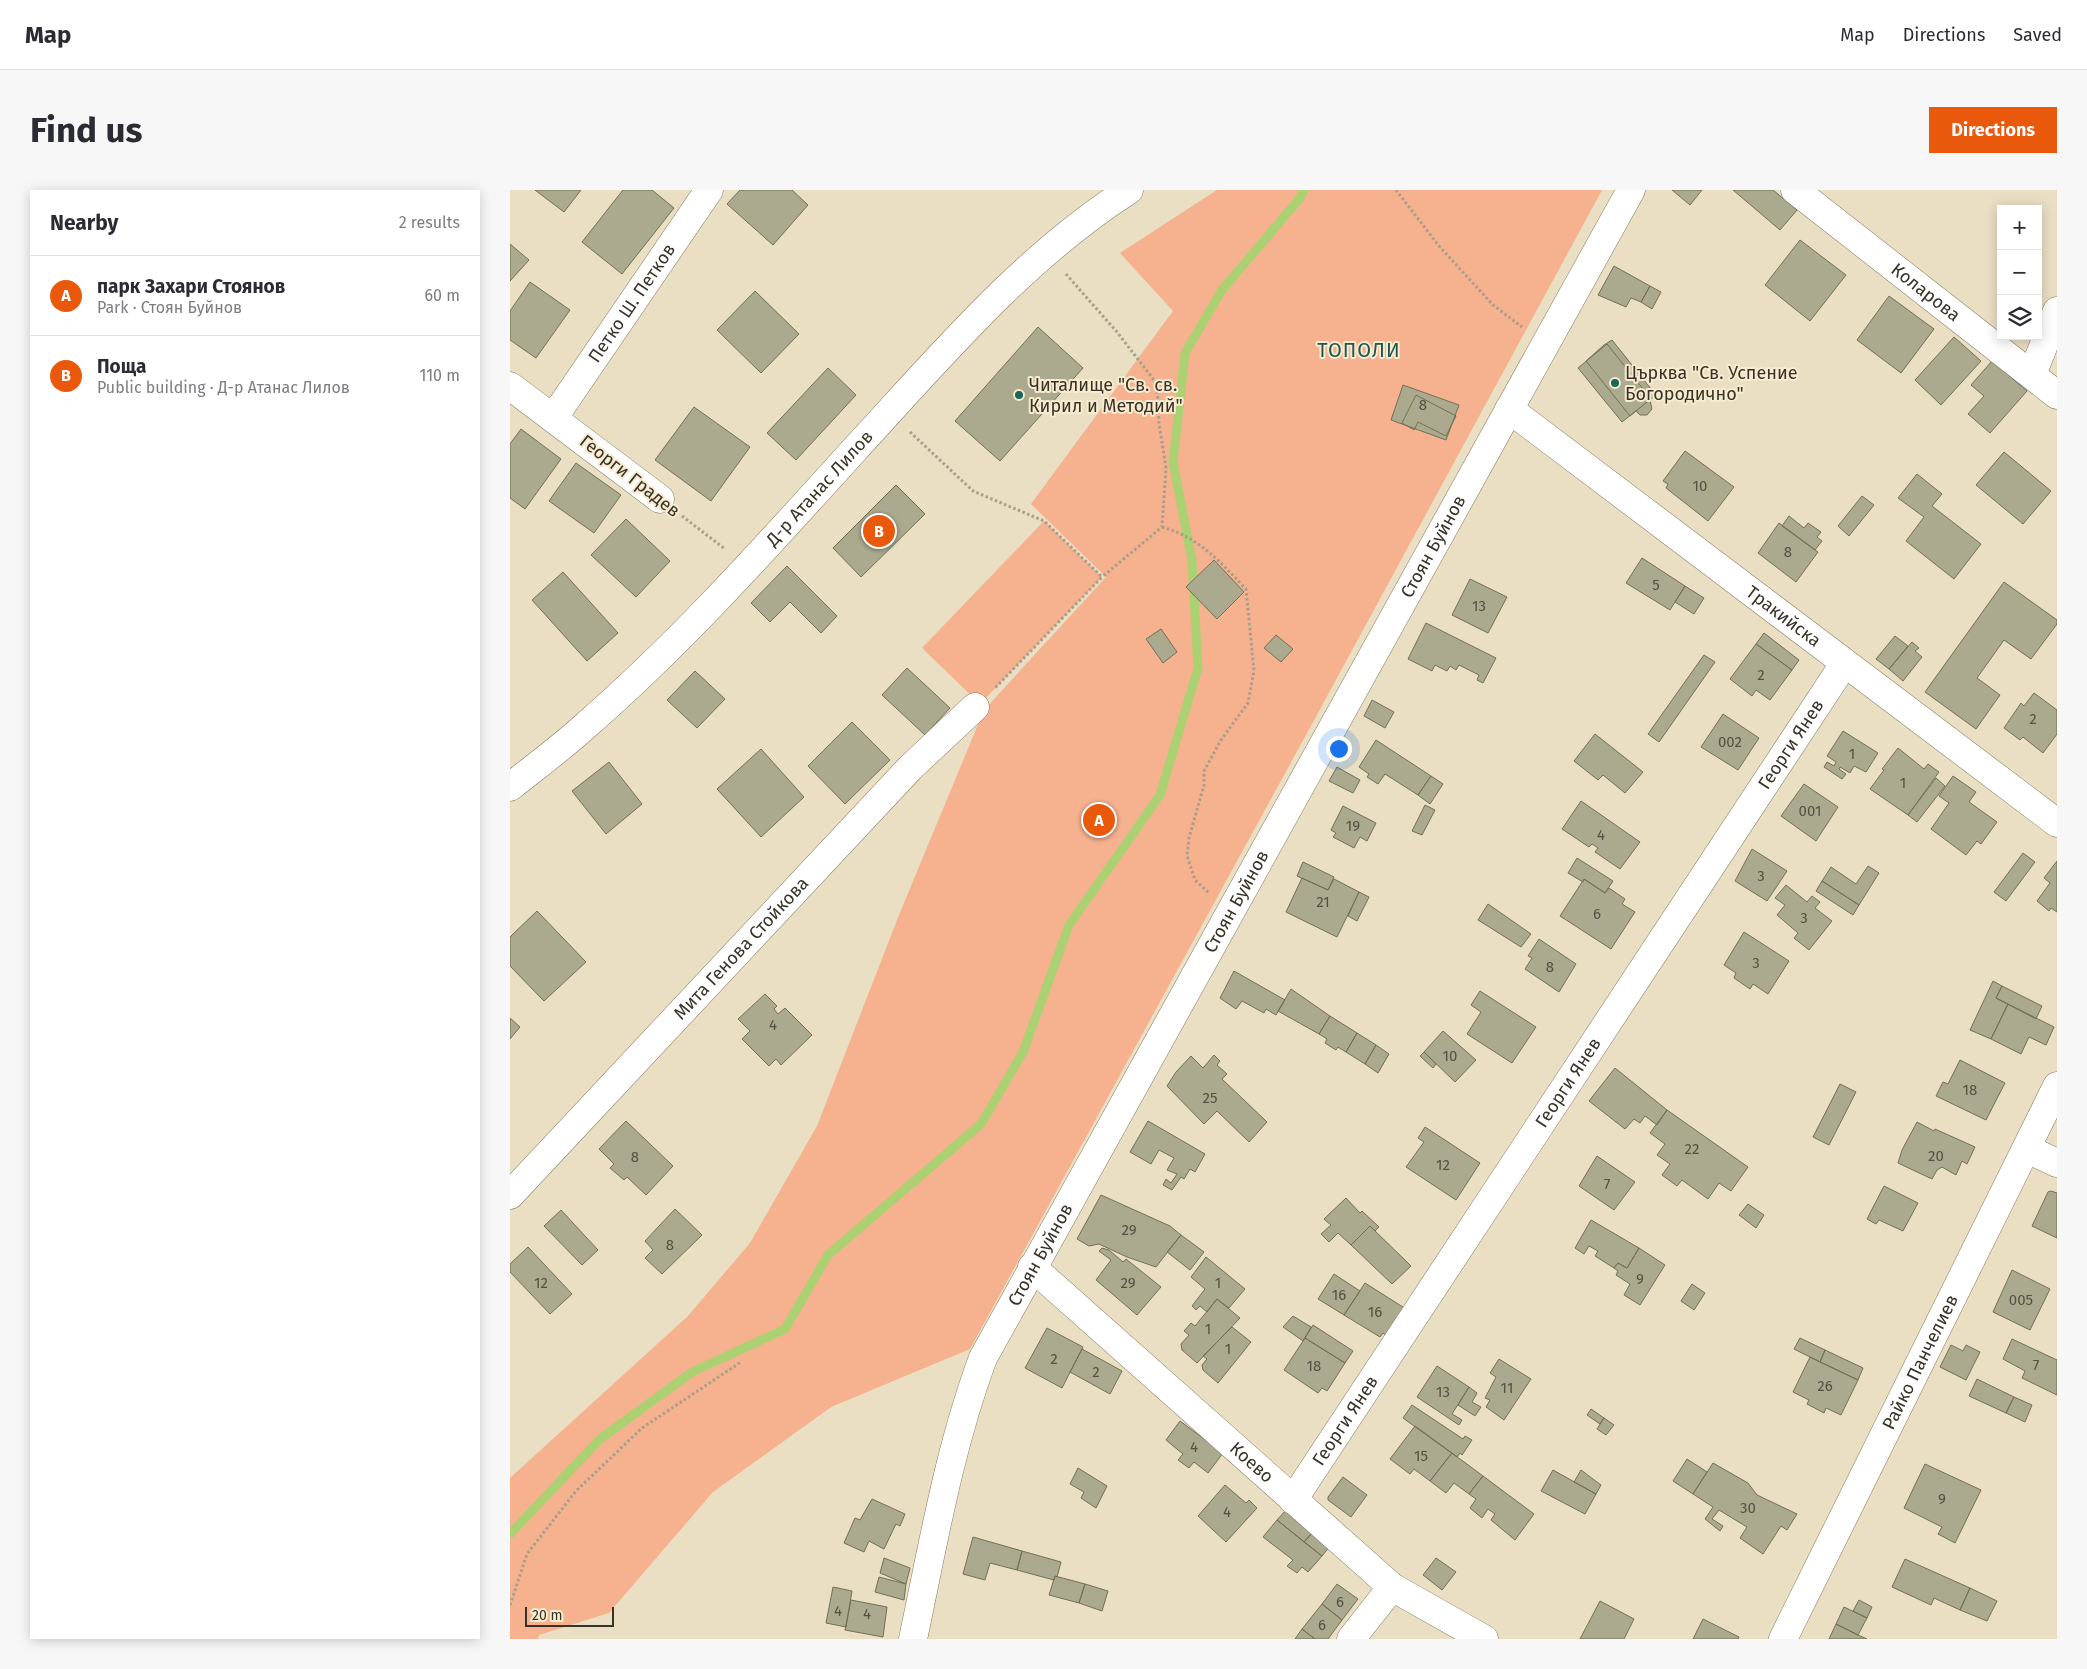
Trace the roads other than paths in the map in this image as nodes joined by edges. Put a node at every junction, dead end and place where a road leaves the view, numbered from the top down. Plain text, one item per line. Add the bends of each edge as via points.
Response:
1 (709, 190) edge
2 (1129, 190) edge
3 (1630, 190) edge
4 (1795, 190) edge
5 (2057, 311) edge
6 (2032, 375) junction
7 (510, 386) edge
8 (2057, 395) edge
9 (1509, 409) junction
10 (554, 417) junction
11 (660, 499) road end
12 (1844, 664) junction
13 (975, 707) road end
14 (510, 787) edge
15 (2057, 823) edge
16 (2057, 1086) edge
17 (2027, 1149) junction
18 (2057, 1163) edge
19 (510, 1195) edge
20 (1032, 1267) junction
21 (1293, 1500) junction
22 (1392, 1586) junction
23 (913, 1639) edge
24 (1351, 1639) edge
25 (1484, 1639) edge
26 (1783, 1639) edge

1 - 10 street, Петко Ш. Петков
2 - 14 street, Д-р Атанас Лилов via 1045,251 974,320 748,567 661,656 591,722
3 - 9 street, Стоян Буйнов
4 - 6 street, Коларова
5 - 6 street
6 - 8 street, Коларова
7 - 10 street, Георги Градев
9 - 12 street, Тракийска
9 - 20 street, Стоян Буйнов
10 - 11 street, Георги Градев
12 - 15 street, Тракийска
12 - 21 street, Георги Янев
13 - 19 street, Мита Генова Стойкова via 910,768
16 - 17 street, Райко Панчелиев
17 - 18 street
17 - 26 street, Райко Панчелиев
20 - 21 street, Коево
20 - 23 street, Стоян Буйнов via 982,1358 965,1406
21 - 22 street, Коево
22 - 24 street
22 - 25 street, Коево

